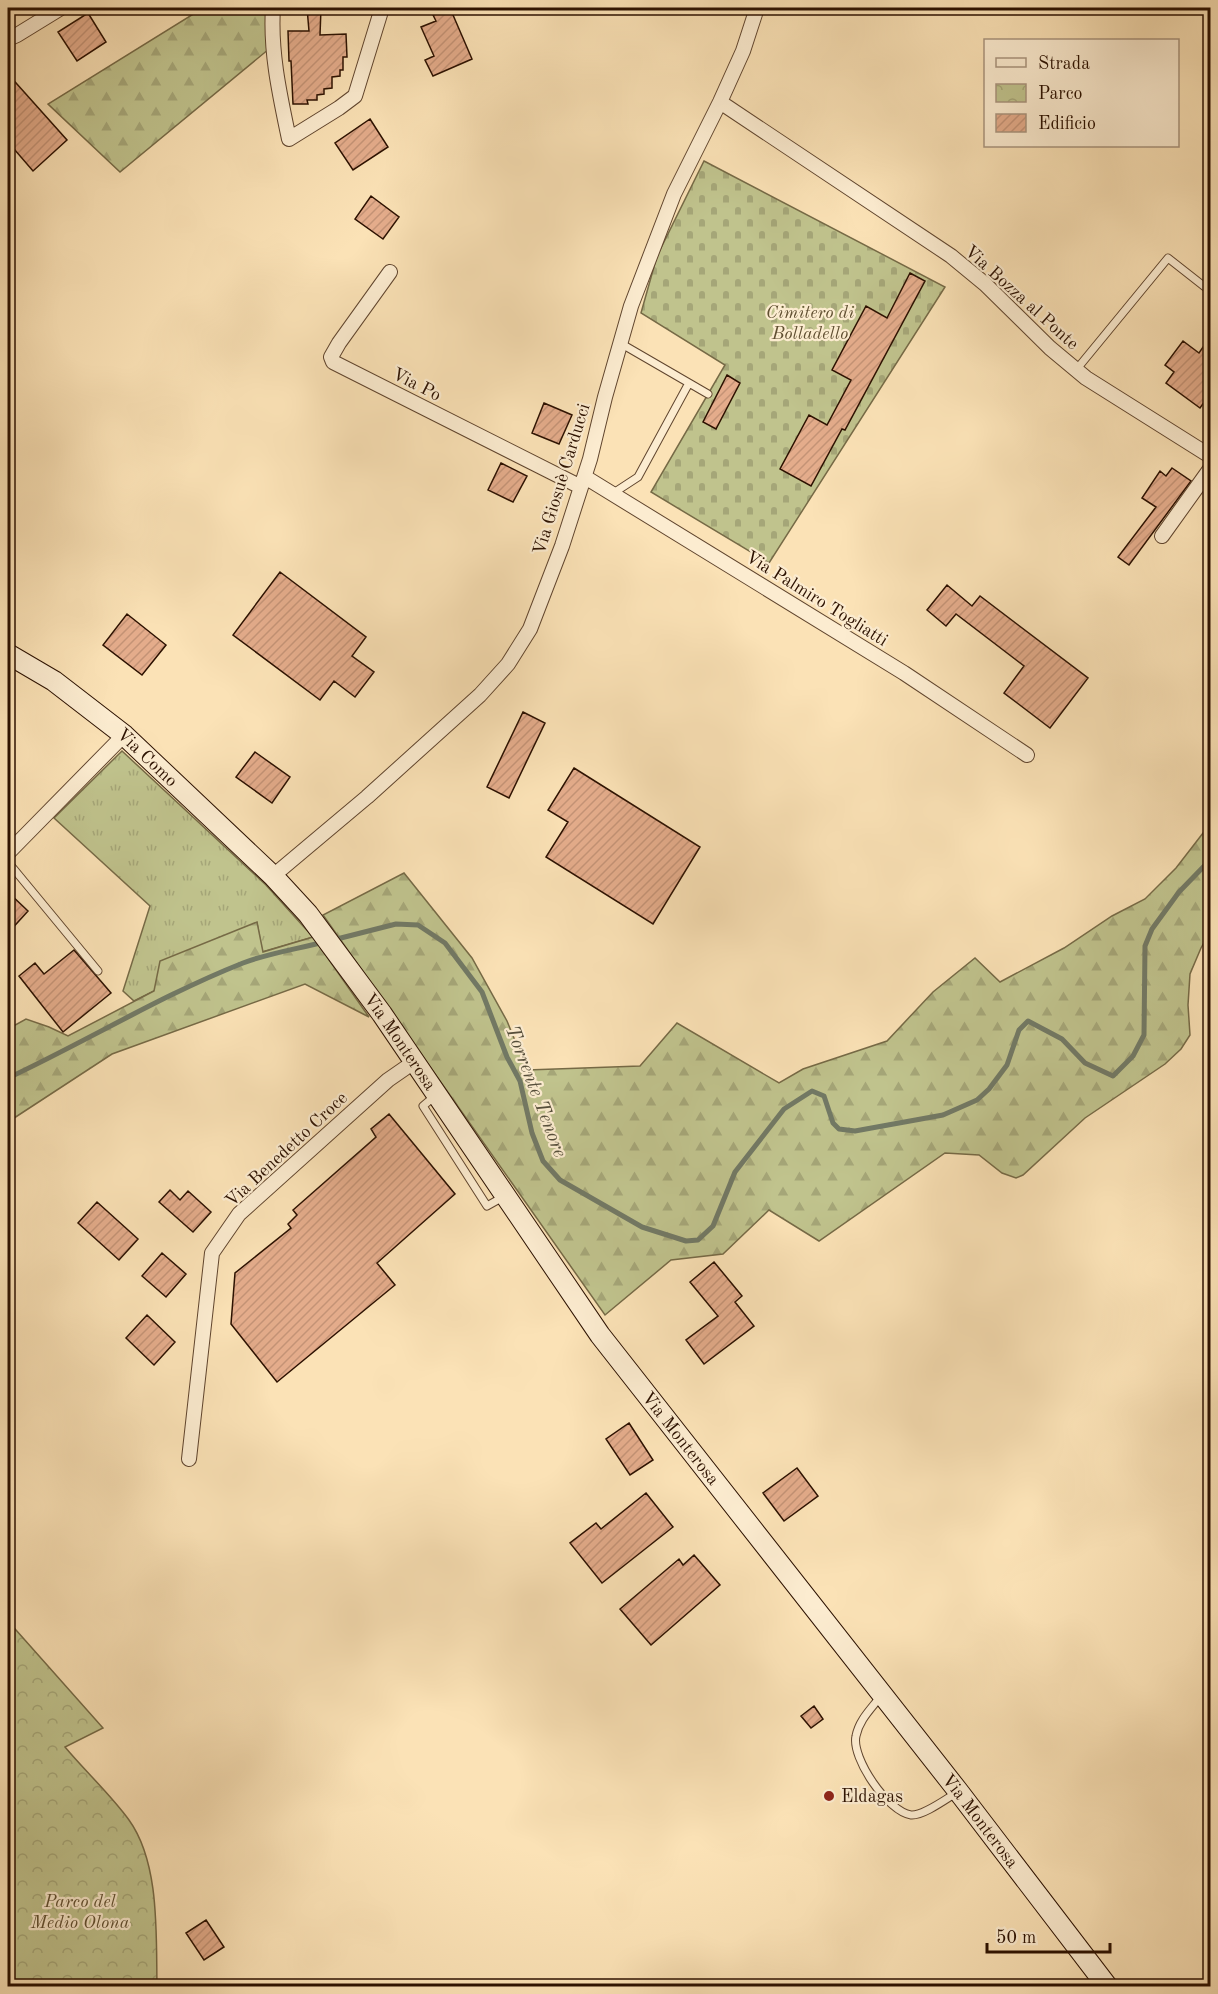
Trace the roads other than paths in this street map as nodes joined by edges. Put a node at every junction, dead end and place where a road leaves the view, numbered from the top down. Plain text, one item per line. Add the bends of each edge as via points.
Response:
1 (61, 8) edge
2 (273, 8) edge
3 (382, 8) edge
4 (757, 8) edge
5 (8, 39) edge
6 (720, 102) junction
7 (390, 272) dead end
8 (1210, 291) edge
9 (620, 344) junction
10 (1076, 370) junction
11 (689, 383) junction
12 (708, 394) dead end
13 (1210, 456) edge
14 (1210, 469) edge
15 (583, 482) junction
16 (612, 494) junction
17 (1162, 536) dead end
18 (8, 654) edge
19 (124, 735) junction
20 (1027, 755) dead end
21 (8, 853) edge
22 (8, 862) edge
23 (273, 876) junction
24 (98, 971) dead end
25 (414, 1062) junction
26 (189, 1459) dead end
27 (881, 1695) junction
28 (958, 1791) junction
29 (1107, 1986) edge

1 - 5 street
2 - 3 street via 277,84 289,139 355,96
4 - 6 street, Via Giosuè Carducci
6 - 9 street, Via Giosuè Carducci via 674,194
6 - 10 street, Via Bozza al Ponte via 951,256
7 - 15 street, Via Po via 339,343 331,357 333,362
8 - 10 lane via 1168,258
9 - 11 lane
9 - 15 street, Via Giosuè Carducci
10 - 13 street, Via Bozza al Ponte
11 - 12 lane
11 - 16 lane via 638,477
14 - 17 street
15 - 16 street, Via Palmiro Togliatti
15 - 23 street, Via Giosuè Carducci via 530,629 508,664 480,695
16 - 20 street, Via Palmiro Togliatti via 904,673
18 - 19 main road, Via Como via 54,681
19 - 21 street
19 - 23 main road, Via Como
22 - 24 lane
23 - 25 main road, Via Monterosa via 308,914
25 - 26 street, Via Benedetto Croce via 388,1080 239,1214 212,1253
25 - 27 main road, Via Monterosa via 600,1335
27 - 28 main road, Via Monterosa
27 - 28 lane via 859,1724 855,1739 866,1773 898,1809 911,1815 922,1813
28 - 29 main road, Via Monterosa

